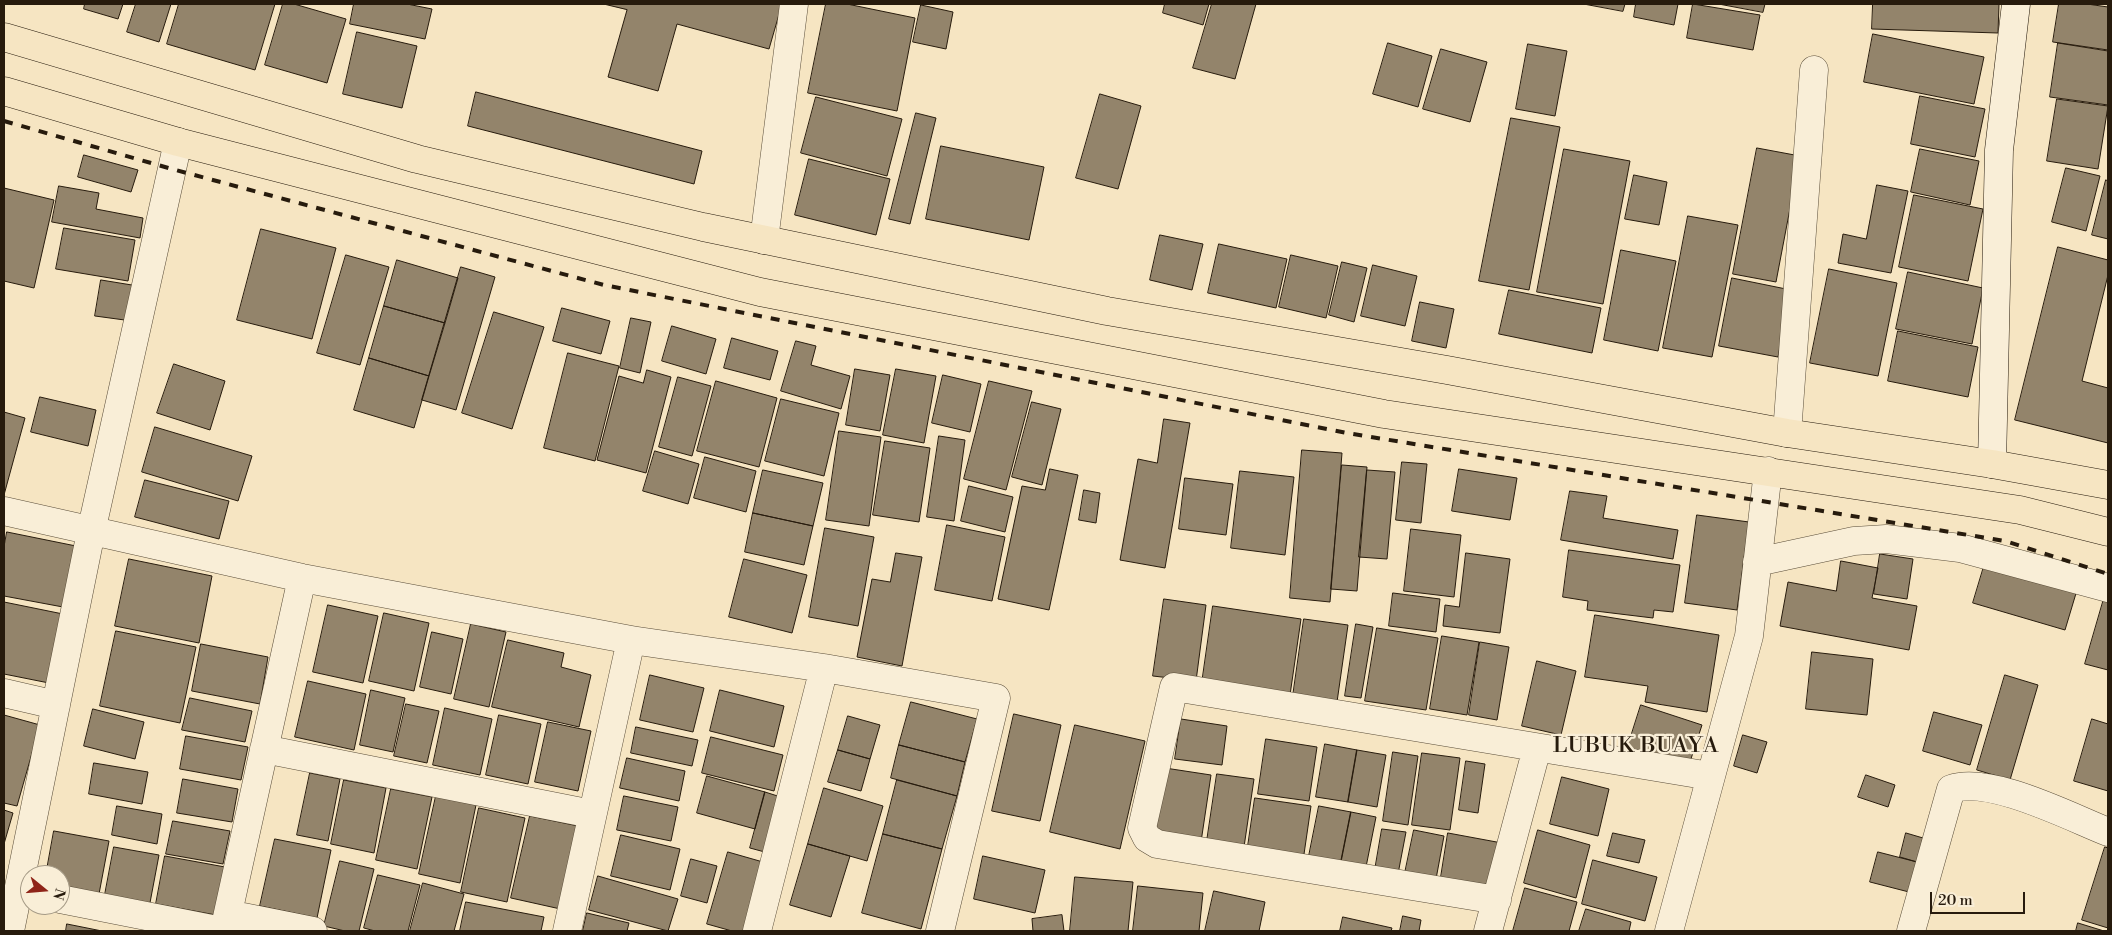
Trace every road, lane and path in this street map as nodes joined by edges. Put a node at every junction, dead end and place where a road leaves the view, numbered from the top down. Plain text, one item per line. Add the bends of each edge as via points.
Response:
1 (794, 4) edge
2 (2016, 4) edge
3 (4, 37) edge
4 (1814, 70) dead end
5 (4, 91) edge
6 (178, 142) junction
7 (764, 240) junction
8 (1787, 433) junction
9 (1992, 464) junction
10 (1768, 470) junction
11 (2108, 484) edge
12 (4, 511) edge
13 (91, 532) junction
14 (2108, 532) edge
15 (1758, 562) junction
16 (302, 578) junction
17 (2108, 588) edge
18 (631, 640) junction
19 (824, 668) junction
20 (4, 693) edge
21 (56, 705) junction
22 (1537, 748) junction
23 (264, 749) junction
24 (1710, 776) junction
25 (592, 814) junction
26 (2108, 832) edge
27 (18, 890) edge
28 (1497, 900) junction
29 (70, 901) edge
30 (225, 926) edge
31 (10, 931) edge
32 (313, 931) edge
33 (567, 931) edge
34 (757, 931) edge
35 (940, 931) edge
36 (1488, 931) edge
37 (1669, 931) edge
38 (1910, 931) edge

1 - 7 street
2 - 9 street via 1999,150
3 - 7 highway via 417,159
4 - 8 street
5 - 6 highway
6 - 10 highway via 760,292 1384,414
6 - 13 street
7 - 8 highway via 1107,311
8 - 9 highway
9 - 11 highway
10 - 14 highway via 2020,510
10 - 15 street
12 - 13 street
13 - 16 street
13 - 21 street
15 - 17 street via 1854,541 1886,539 1960,548
15 - 24 street via 1749,636
16 - 18 street
16 - 23 street
18 - 19 street
18 - 25 street
19 - 34 street
19 - 35 street via 996,698
20 - 21 street
21 - 27 street
22 - 24 street
22 - 28 street
22 - 28 street via 1174,688 1142,828 1147,838 1157,844
23 - 25 street
23 - 30 street
24 - 37 street
25 - 33 street
26 - 38 street via 1980,785 1951,789
27 - 31 street
28 - 36 street
29 - 30 street
30 - 32 street

